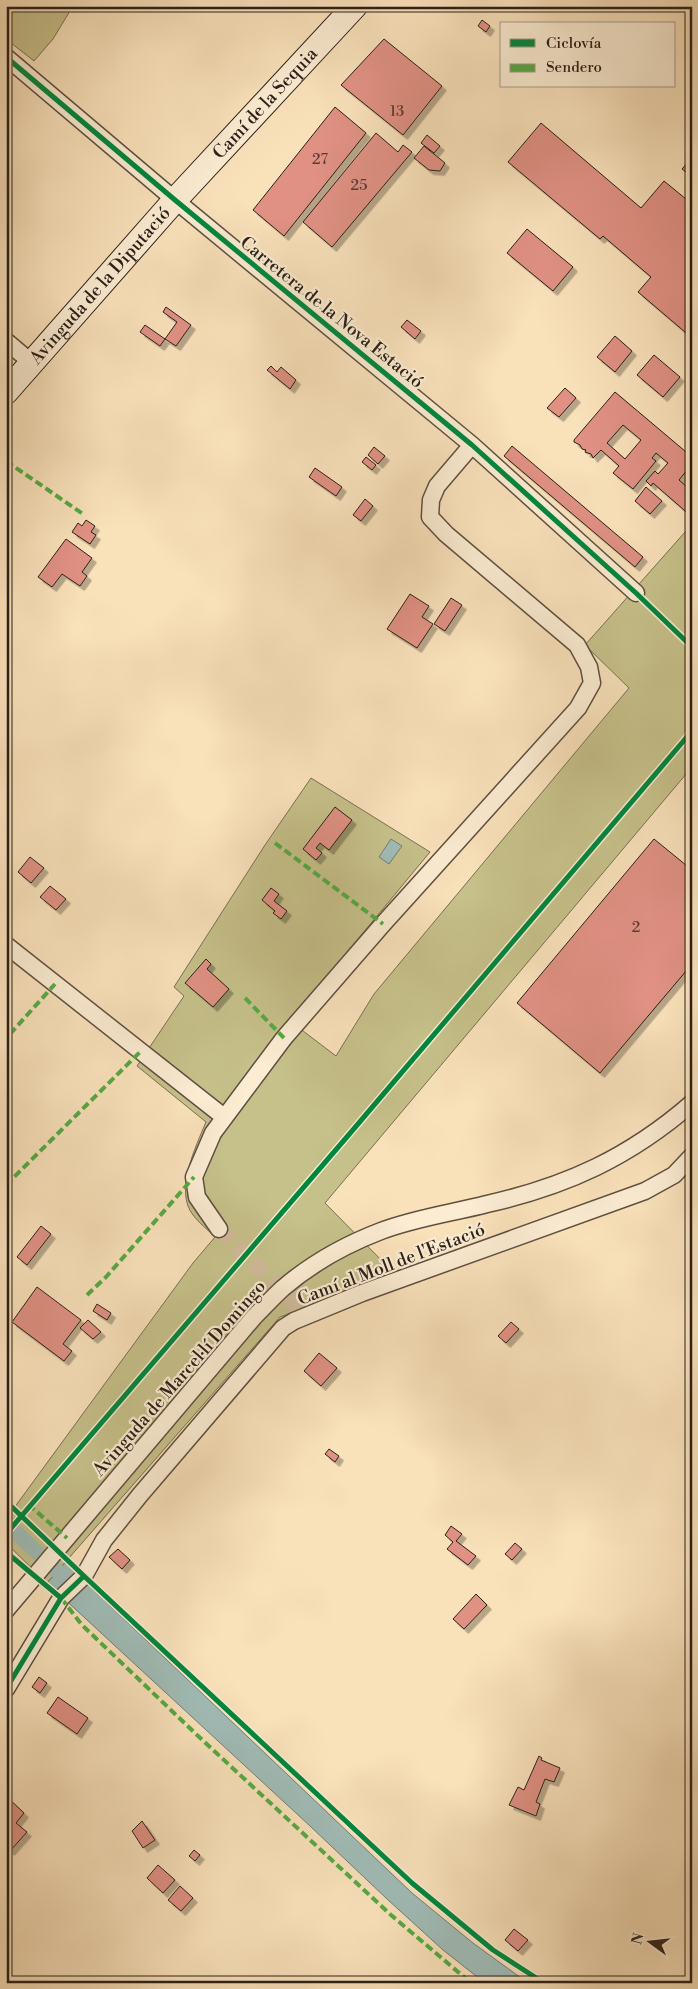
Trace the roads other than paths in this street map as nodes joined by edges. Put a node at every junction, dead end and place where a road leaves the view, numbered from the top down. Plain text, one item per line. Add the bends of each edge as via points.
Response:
1 (356, 6) edge
2 (6, 57) edge
3 (175, 200) junction
4 (6, 341) edge
5 (32, 363) junction
6 (6, 392) edge
7 (472, 445) junction
8 (636, 592) dead end
9 (6, 945) edge
10 (692, 1103) edge
11 (224, 1117) junction
12 (692, 1156) edge
13 (220, 1229) tunnel mouth
14 (6, 1610) edge
15 (6, 1689) edge

1 - 3 street, Camí de la Sequia
2 - 3 street, Carretera de la Nova Estació
3 - 5 street, Avinguda de la Diputació
3 - 7 street, Carretera de la Nova Estació
4 - 5 street
5 - 6 street, Avinguda de la Diputació
7 - 8 street, Carretera de la Nova Estació
7 - 11 street via 437,486 431,500 430,517 577,645 589,668 592,683 578,708 284,1038
9 - 11 street
10 - 14 street, Avinguda de Marcel·lí Domingo via 667,1125 621,1155 580,1174 541,1190 381,1231 315,1265 284,1288 254,1317
11 - 13 street via 213,1133 194,1177 197,1197
12 - 15 street, Camí al Moll de l'Estació via 674,1175 645,1191 362,1293 283,1328 104,1540 84,1576 61,1598

